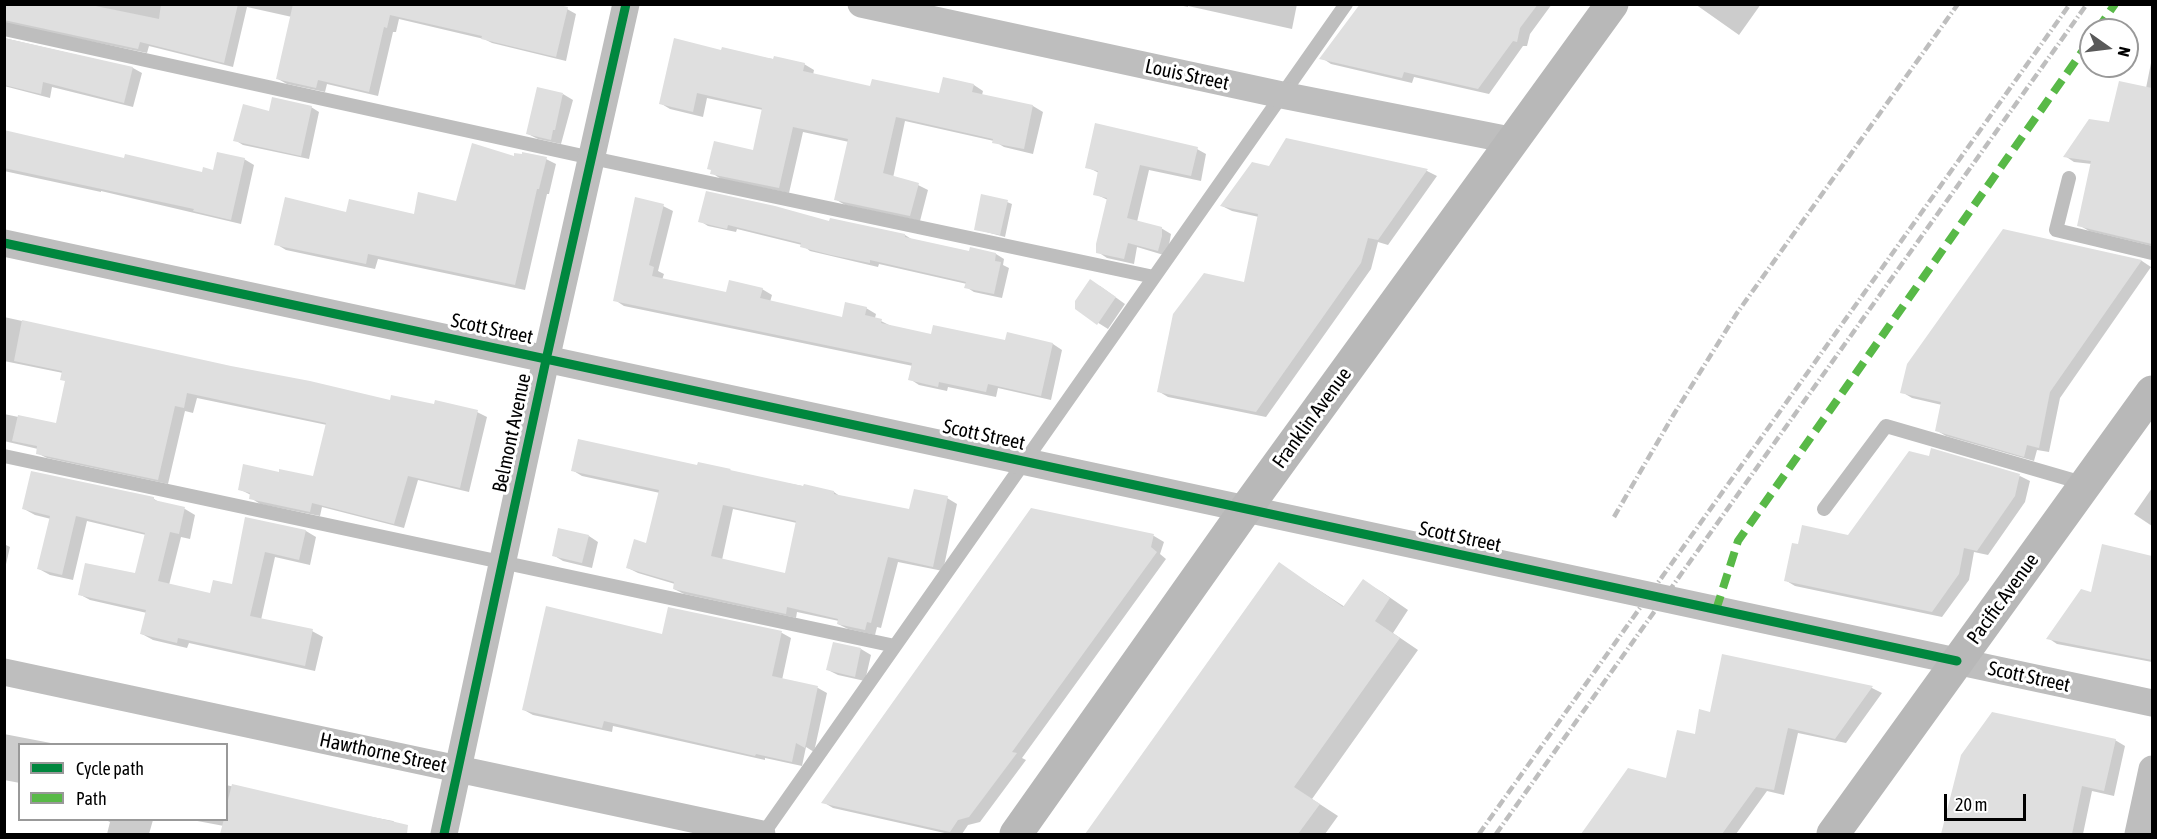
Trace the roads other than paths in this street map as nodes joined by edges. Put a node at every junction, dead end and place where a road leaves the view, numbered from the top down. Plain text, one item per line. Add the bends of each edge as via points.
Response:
1 (626, 4) edge
2 (861, 4) edge
3 (1346, 4) edge
4 (1612, 4) edge
5 (4, 29) edge
6 (1282, 95) junction
7 (1515, 141) junction
8 (592, 158) junction
9 (2069, 178) dead end
10 (4, 243) edge
11 (2152, 253) edge
12 (1154, 277) junction
13 (546, 360) junction
14 (2152, 392) edge
15 (4, 456) edge
16 (1023, 462) junction
17 (2086, 484) junction
18 (1824, 509) dead end
19 (1245, 510) junction
20 (503, 562) junction
21 (895, 646) junction
22 (1957, 661) junction
23 (4, 672) edge
24 (2152, 703) edge
25 (459, 769) junction
26 (2152, 769) edge
27 (444, 834) edge
28 (763, 834) edge
29 (1016, 834) edge
30 (1833, 834) edge
31 (2138, 834) edge

1 - 8 street, Belmont Avenue
2 - 6 street, Louis Street
3 - 6 lane
4 - 7 main road, Franklin Avenue
5 - 8 lane
6 - 7 street, Louis Street
6 - 12 lane
7 - 19 main road, Franklin Avenue
8 - 12 lane
8 - 13 street, Belmont Avenue
9 - 11 lane via 2056,230
10 - 13 street, Scott Street
12 - 16 lane
13 - 16 street, Scott Street
13 - 20 street, Belmont Avenue
14 - 17 main road, Pacific Avenue
15 - 20 lane
16 - 19 street, Scott Street
16 - 21 lane
17 - 18 lane via 1886,426
17 - 22 main road, Pacific Avenue
19 - 22 street, Scott Street
19 - 29 main road, Franklin Avenue
20 - 21 lane
20 - 25 street, Belmont Avenue
21 - 28 lane
22 - 24 street, Scott Street
22 - 30 main road, Pacific Avenue
23 - 25 street, Hawthorne Street
25 - 27 street, Belmont Avenue
25 - 28 street, Hawthorne Street
26 - 31 street

